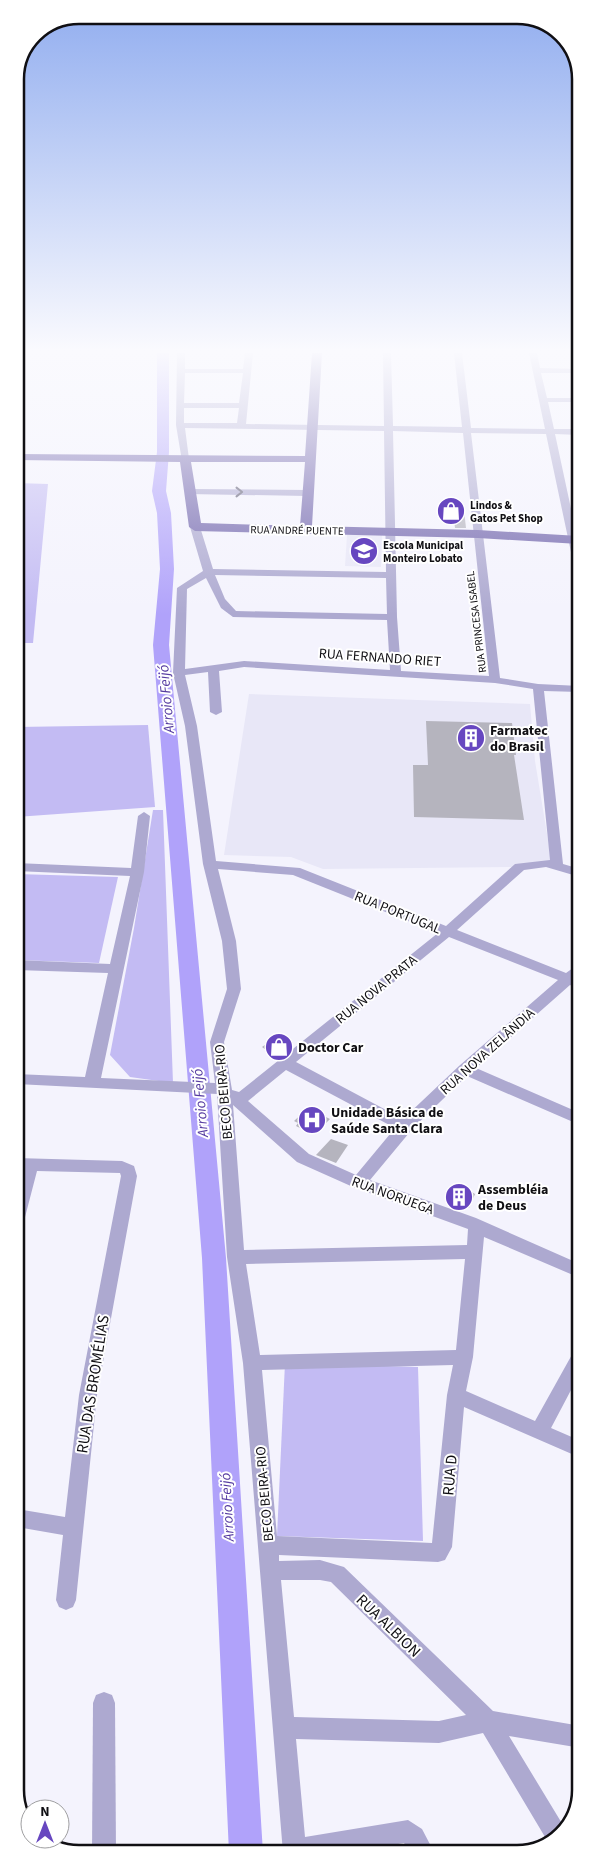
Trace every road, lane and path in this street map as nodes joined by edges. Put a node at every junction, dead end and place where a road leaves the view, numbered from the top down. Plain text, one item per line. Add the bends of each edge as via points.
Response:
1 (182, 440) edge
2 (311, 440) edge
3 (388, 440) edge
4 (469, 440) edge
5 (552, 440) edge
6 (24, 457) edge
7 (310, 458) junction
8 (185, 459) junction
9 (191, 492) junction
10 (307, 493) junction
11 (572, 519) edge
12 (195, 527) junction
13 (306, 531) junction
14 (392, 532) junction
15 (478, 534) junction
16 (572, 539) edge
17 (208, 572) junction
18 (392, 575) junction
19 (392, 617) junction
20 (214, 670) junction
21 (178, 673) junction
22 (396, 673) junction
23 (495, 680) junction
24 (538, 688) junction
25 (572, 689) edge
26 (216, 712) dead end
27 (144, 816) dead end
28 (210, 864) junction
29 (557, 865) junction
30 (24, 867) edge
31 (572, 870) edge
32 (137, 872) junction
33 (447, 932) junction
34 (24, 965) edge
35 (117, 969) junction
36 (572, 981) edge
37 (572, 984) edge
38 (285, 1063) junction
39 (465, 1069) junction
40 (24, 1078) edge
41 (92, 1082) junction
42 (219, 1088) junction
43 (239, 1100) junction
44 (572, 1116) edge
45 (404, 1126) junction
46 (24, 1164) edge
47 (359, 1183) junction
48 (477, 1227) junction
49 (475, 1252) junction
50 (236, 1257) junction
51 (572, 1268) edge
52 (464, 1357) junction
53 (252, 1363) junction
54 (572, 1371) edge
55 (456, 1395) junction
56 (540, 1431) junction
57 (572, 1446) edge
58 (24, 1519) edge
59 (73, 1527) junction
60 (268, 1545) junction
61 (272, 1571) junction
62 (66, 1600) dead end
63 (104, 1702) dead end
64 (488, 1721) junction
65 (283, 1728) junction
66 (572, 1735) edge
67 (554, 1831) edge
68 (104, 1845) edge
69 (294, 1845) edge
70 (329, 1845) edge
71 (418, 1845) edge

1 - 8 street
2 - 7 main road
3 - 14 street
4 - 15 street, RUA PRINCESA ISABEL
5 - 11 street
6 - 8 main road
7 - 8 main road
7 - 10 main road
8 - 9 main road
9 -> 10 street
9 - 12 main road
10 - 13 main road
12 - 13 main road, RUA ANDRÉ PUENTE
12 - 17 street
13 - 14 main road, RUA ANDRÉ PUENTE
14 - 15 main road, RUA ANDRÉ PUENTE
14 - 18 street
15 - 16 main road, RUA ANDRÉ PUENTE
15 - 23 street, RUA PRINCESA ISABEL
17 - 18 street
17 - 19 street via 227,610 233,614
17 - 21 street, BECO BEIRA-RIO via 182,588
18 - 19 street
19 - 22 street
20 - 21 street, RUA FERNANDO RIET
20 - 22 street, RUA FERNANDO RIET via 244,664
20 - 26 street
21 - 28 street, BECO BEIRA-RIO via 191,726
22 - 23 street, RUA FERNANDO RIET
23 - 24 street, RUA FERNANDO RIET
24 - 25 street, RUA FERNANDO RIET
24 - 29 street
27 - 32 street
28 - 33 street, RUA PORTUGAL via 295,871
28 - 42 street, BECO BEIRA-RIO via 229,940 234,989 217,1042
29 - 31 street, RUA NOVA PRATA
29 - 33 street, RUA NOVA PRATA via 520,867
30 - 32 street
32 - 35 street
33 - 36 street, RUA PORTUGAL
33 - 38 street, RUA NOVA PRATA
34 - 35 street
35 - 41 street
37 - 39 street, RUA NOVA ZELÂNDIA
38 - 43 street, RUA NOVA PRATA
38 - 45 street
39 - 44 street
39 - 45 street, RUA NOVA ZELÂNDIA
40 - 41 street
41 - 42 street
42 - 43 street, RUA NORUEGA
42 - 50 street, BECO BEIRA-RIO
43 - 47 street, RUA NORUEGA via 303,1158
45 - 47 street, RUA NOVA ZELÂNDIA
46 - 59 street, RUA DAS BROMÉLIAS via 122,1167 128,1170 129,1176 88,1395
47 - 48 street, RUA NORUEGA
48 - 49 street, RUA D
48 - 51 street, RUA NORUEGA
49 - 50 street
49 - 52 street, RUA D
50 - 53 street, BECO BEIRA-RIO
52 - 53 street
52 - 55 street, RUA D
53 - 60 street, BECO BEIRA-RIO
54 - 56 street
55 - 56 street
55 - 60 street, RUA D via 442,1547 438,1553
56 - 57 street
58 - 59 street
59 - 62 street, RUA DAS BROMÉLIAS
60 - 61 street, BECO BEIRA-RIO
61 - 64 street, RUA ALBION via 320,1570 336,1574
61 - 65 street, BECO BEIRA-RIO
63 - 68 street
64 - 65 street via 439,1732
64 - 66 street
64 - 67 street, RUA ALBION
65 - 69 street, BECO BEIRA-RIO
70 - 71 street via 408,1831

